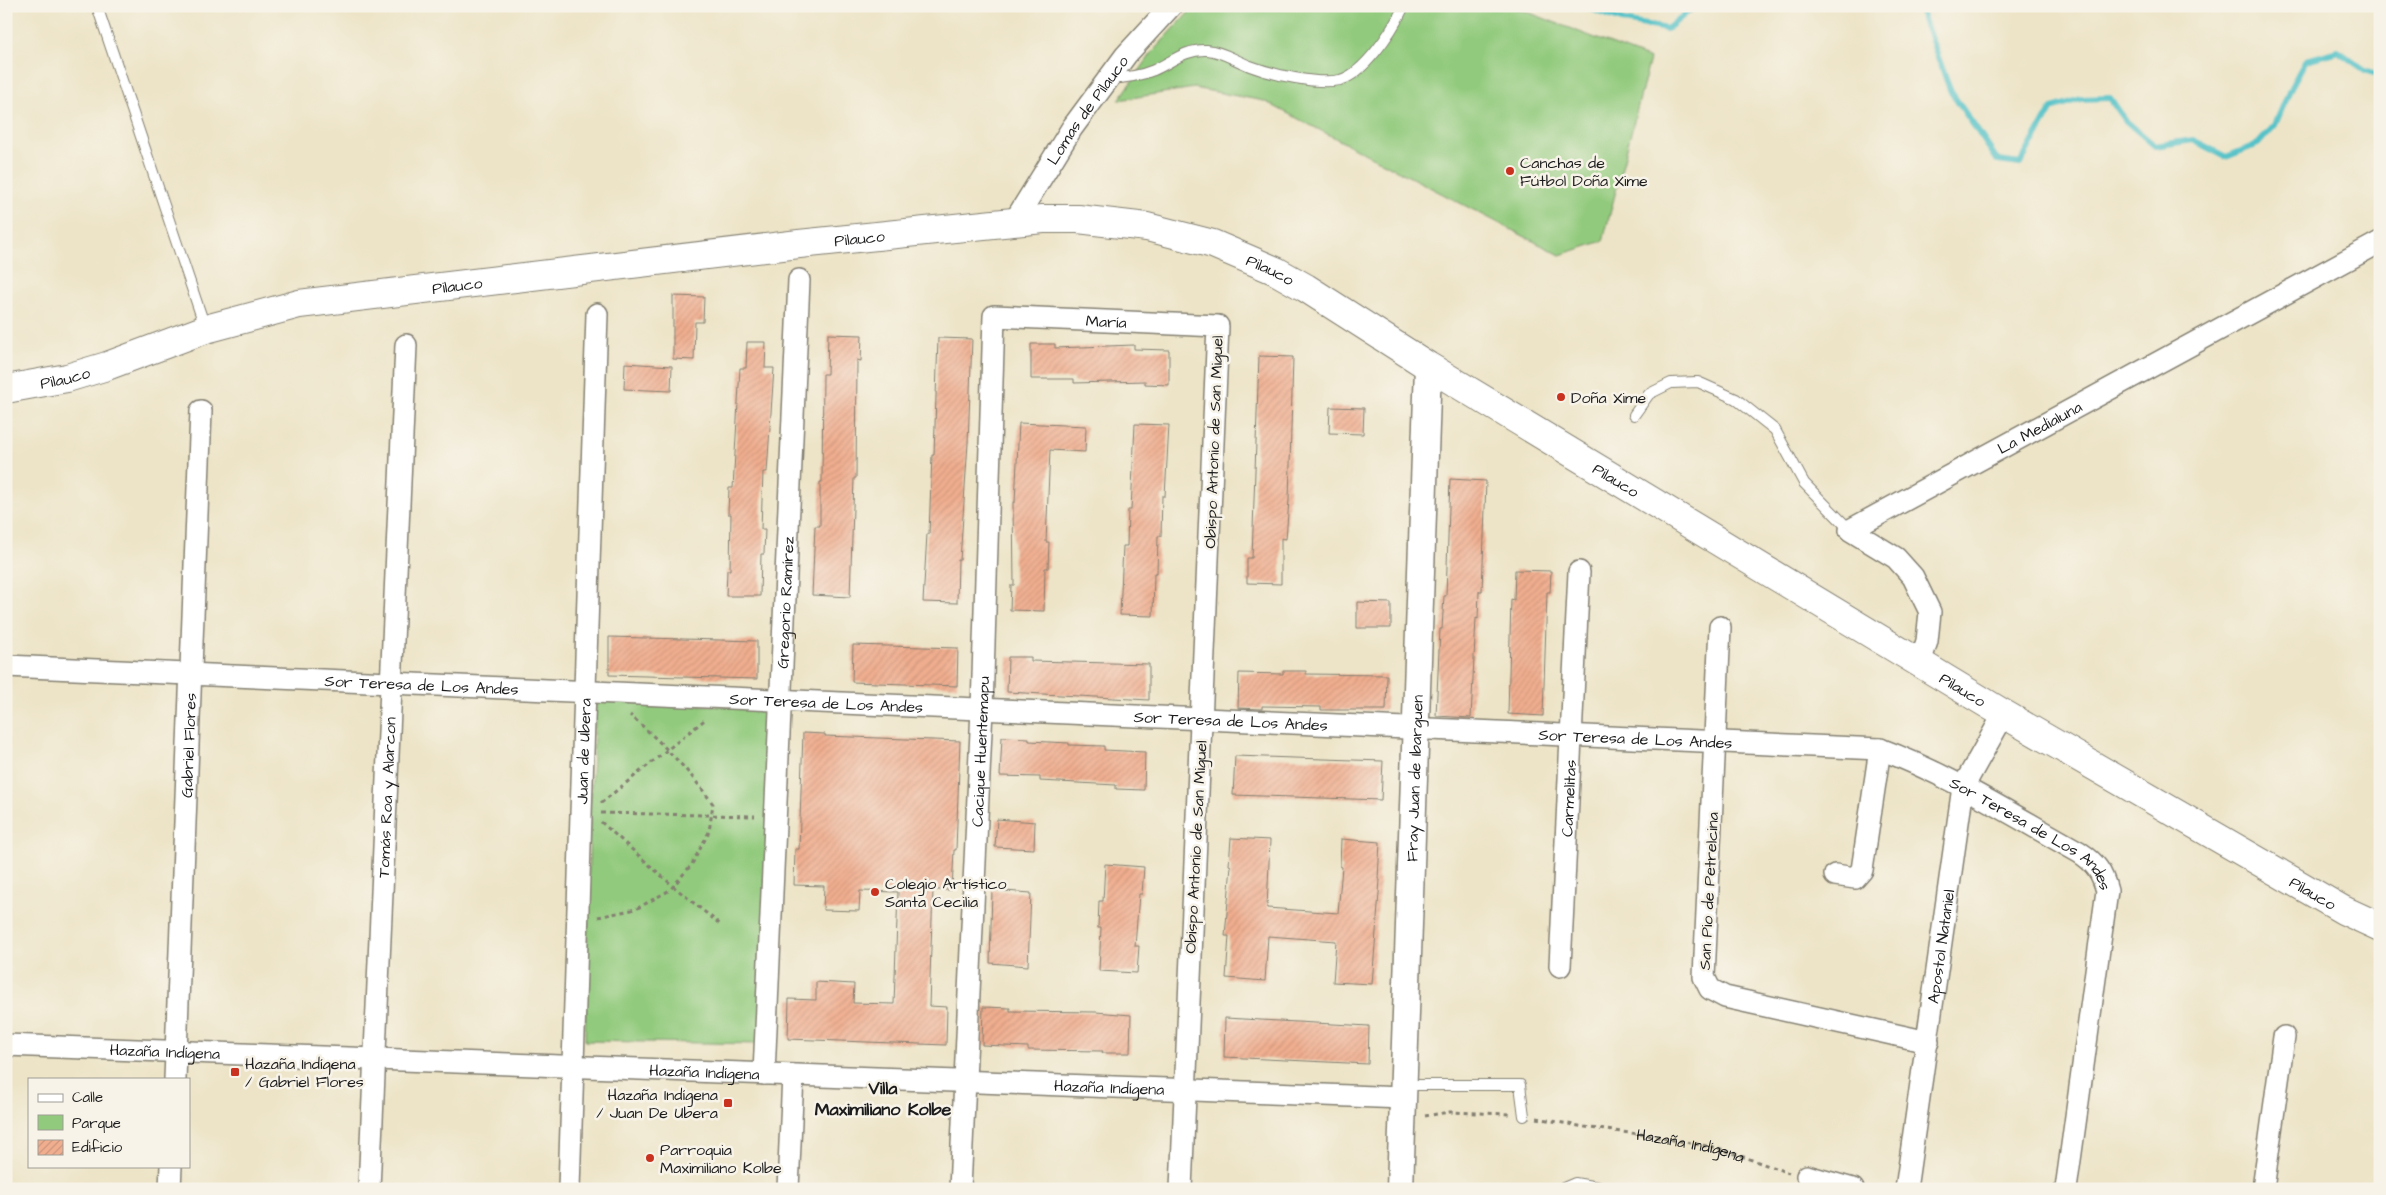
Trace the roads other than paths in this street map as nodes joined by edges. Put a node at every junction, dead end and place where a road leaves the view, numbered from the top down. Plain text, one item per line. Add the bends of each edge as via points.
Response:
1 (97, 6) edge
2 (1171, 6) edge
3 (1402, 10) dead end
4 (1108, 79) junction
5 (1014, 222) junction
6 (2380, 242) edge
7 (799, 280) dead end
8 (597, 314) dead end
9 (994, 316) joint
10 (1218, 326) joint
11 (206, 329) junction
12 (406, 345) dead end
13 (1428, 366) junction
14 (6, 389) edge
15 (201, 411) dead end
16 (1634, 415) dead end
17 (1850, 530) junction
18 (1579, 572) dead end
19 (1720, 628) dead end
20 (1920, 663) junction
21 (6, 666) edge
22 (191, 674) junction
23 (391, 685) junction
24 (585, 692) junction
25 (780, 700) junction
26 (982, 709) junction
27 (2004, 714) junction
28 (1201, 719) junction
29 (1414, 728) junction
30 (1571, 735) junction
31 (1716, 741) junction
32 (1880, 749) junction
33 (1963, 788) junction
34 (1835, 875) dead end
35 (2380, 927) edge
36 (1560, 966) dead end
37 (2284, 1037) dead end
38 (1928, 1042) junction
39 (6, 1045) edge
40 (177, 1052) junction
41 (375, 1059) junction
42 (573, 1066) junction
43 (764, 1074) junction
44 (793, 1075) junction
45 (175, 1078) edge
46 (964, 1081) junction
47 (1184, 1090) junction
48 (1403, 1102) junction
49 (1524, 1116) road end
50 (171, 1168) edge
51 (1807, 1176) road end
52 (170, 1189) edge
53 (369, 1189) edge
54 (569, 1189) edge
55 (788, 1189) edge
56 (960, 1189) edge
57 (1181, 1189) edge
58 (1400, 1189) edge
59 (1561, 1189) edge
60 (1609, 1189) edge
61 (1853, 1189) edge
62 (1906, 1189) edge
63 (2066, 1189) edge
64 (2263, 1189) edge

1 - 11 lane
2 - 4 street, Lomas de Pilauco
3 - 4 lane via 1376,51 1340,80 1289,77 1208,50 1187,52 1138,75
4 - 5 street, Lomas de Pilauco via 1072,128
5 - 11 main road, Pilauco via 799,244 299,304
5 - 13 main road, Pilauco via 1078,219 1113,222 1164,230 1214,244 1306,288
6 - 17 street, La Medialuna
7 - 25 street, Gregorio Ramírez
8 - 24 street, Juan de Ubera
9 - 10 street, María
9 - 26 street, Cacique Huentemapu
10 - 28 street, Obispo Antonio de San Miguel
11 - 14 main road, Pilauco via 107,366 67,378
12 - 23 street, Tomás Roa y Alarcon
13 - 20 main road, Pilauco
13 - 29 street, Fray Juan de Ibarguen
15 - 22 street, Gabriel Flores
16 - 17 lane via 1649,394 1671,382 1698,382 1736,399 1775,430 1804,483
17 - 20 street via 1896,558 1914,577 1930,612 1927,641
18 - 30 street, Carmelitas
19 - 31 street, San Pio de Petrelcina
20 - 27 main road, Pilauco
21 - 22 street, Sor Teresa de Los Andes
22 - 23 street, Sor Teresa de Los Andes
22 - 40 street, Gabriel Flores
23 - 24 street, Sor Teresa de Los Andes
23 - 41 street, Tomás Roa y Alarcon
24 - 25 street, Sor Teresa de Los Andes
24 - 42 street, Juan de Ubera
25 - 26 street, Sor Teresa de Los Andes
25 - 43 street, Gregorio Ramírez
26 - 28 street, Sor Teresa de Los Andes
26 - 46 street, Cacique Huentemapu
27 - 33 street, Apostol Nataniel
27 - 35 main road, Pilauco via 2343,910
28 - 29 street, Sor Teresa de Los Andes
28 - 47 street, Obispo Antonio de San Miguel
29 - 30 street, Sor Teresa de Los Andes
29 - 48 street, Fray Juan de Ibarguen
30 - 31 street, Sor Teresa de Los Andes
30 - 36 street, Carmelitas
31 - 32 street, Sor Teresa de Los Andes
31 - 38 street, San Pio de Petrelcina via 1704,977 1710,989 1725,997
32 - 33 street, Sor Teresa de Los Andes via 1908,759
32 - 34 street via 1862,870 1855,878
33 - 38 street, Apostol Nataniel
33 - 63 street, Sor Teresa de Los Andes via 2095,863 2107,891
37 - 64 street
38 - 62 street, Apostol Nataniel
39 - 40 street, Hazaña Indígena
40 - 41 street, Hazaña Indígena
40 - 45 street, Gabriel Flores
41 - 42 street, Hazaña Indígena
41 - 53 street, Tomás Roa y Alarcon
42 - 43 street, Hazaña Indígena
42 - 54 street, Juan de Ubera
43 - 44 street, Hazaña Indígena
44 - 46 street, Hazaña Indígena
44 - 55 street
46 - 47 street, Hazaña Indígena
46 - 56 street, Cacique Huentemapu
47 - 48 street, Hazaña Indígena
47 - 57 street, Obispo Antonio de San Miguel
48 - 49 lane, Hazaña Indígena via 1520,1085
48 - 58 street, Fray Juan de Ibarguen
50 - 52 street
51 - 61 street
59 - 60 lane via 1574,1183

